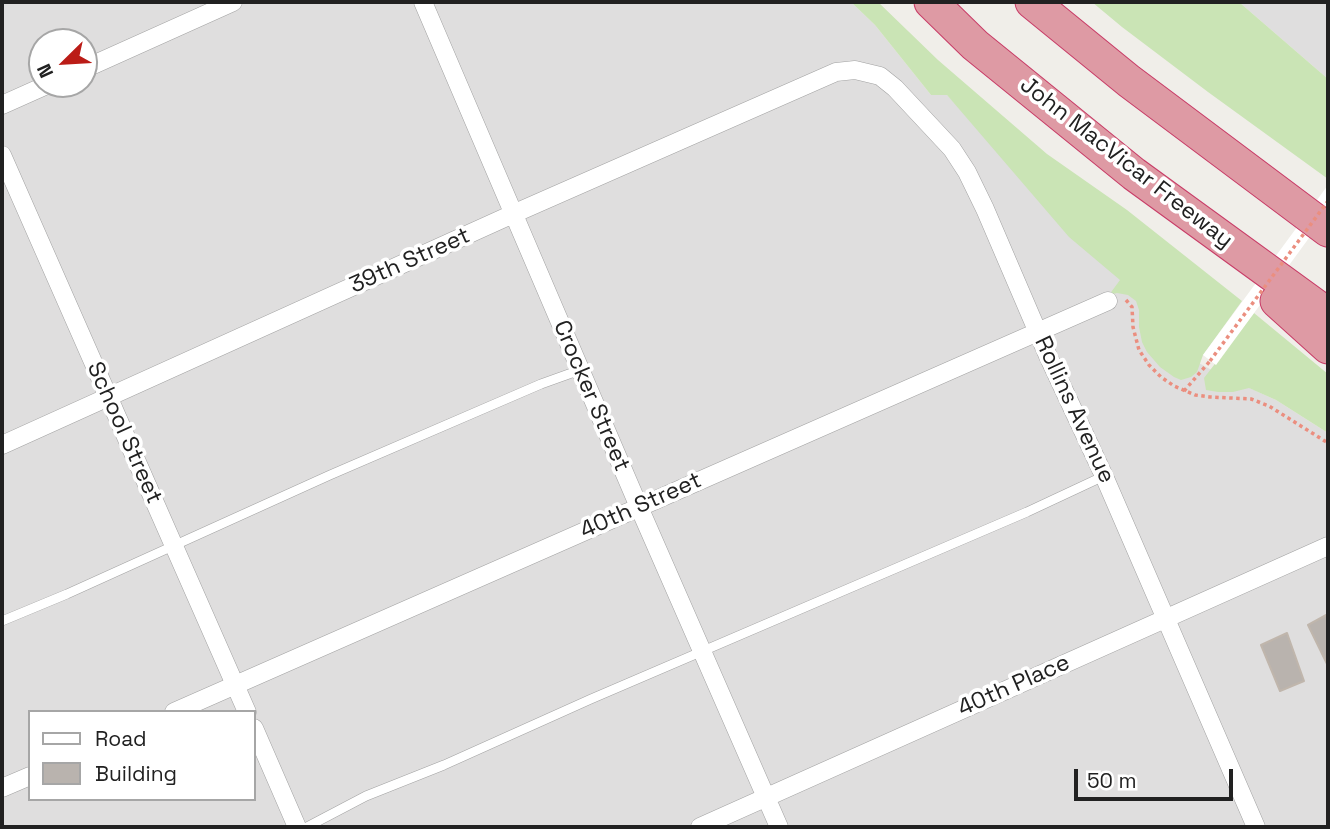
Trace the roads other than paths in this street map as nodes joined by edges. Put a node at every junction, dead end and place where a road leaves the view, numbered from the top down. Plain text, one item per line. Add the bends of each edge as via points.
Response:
1 (233, 2) edge
2 (423, 2) edge
3 (931, 2) edge
4 (1032, 2) edge
5 (98, 63) edge
6 (819, 79) joint
7 (28, 94) edge
8 (2, 105) edge
9 (2, 155) edge
10 (1134, 174) junction
11 (513, 214) junction
12 (1328, 230) edge
13 (1108, 301) road end
14 (1328, 315) edge
15 (1038, 332) junction
16 (1328, 346) edge
17 (580, 370) junction
18 (108, 397) junction
19 (2, 445) edge
20 (1104, 476) junction
21 (639, 507) junction
22 (173, 545) junction
23 (1328, 546) edge
24 (1166, 618) junction
25 (2, 621) edge
26 (702, 652) junction
27 (235, 685) junction
28 (179, 710) edge
29 (246, 710) edge
30 (256, 733) edge
31 (28, 777) edge
32 (2, 788) edge
33 (766, 798) junction
34 (297, 827) edge
35 (307, 827) edge
36 (700, 827) edge
37 (779, 827) edge
38 (1256, 827) edge

1 - 5 street
2 - 11 street, Crocker Street
3 - 10 highway, John MacVicar Freeway via 975,45
4 - 12 highway
6 - 11 street, 39th Street
6 - 15 street, Rollins Avenue via 855,70 880,76 951,149 985,209
7 - 8 street
9 - 18 street, School Street
10 - 14 highway, John MacVicar Freeway
10 - 16 highway
11 - 17 street, Crocker Street
11 - 18 street, 39th Street
13 - 15 street, 40th Street
15 - 20 street, Rollins Avenue
15 - 21 street, 40th Street
17 - 21 street, Crocker Street
17 - 22 lane
18 - 19 street, 39th Street
18 - 22 street, School Street
20 - 24 street, Rollins Avenue
20 - 26 lane
21 - 26 street, Crocker Street
21 - 27 street, 40th Street
22 - 25 lane
22 - 27 street, School Street
23 - 24 street, 40th Place
24 - 33 street, 40th Place
24 - 38 street, Rollins Avenue
26 - 33 street, Crocker Street
26 - 35 lane via 366,796
27 - 28 street, 40th Street
27 - 29 street, School Street
30 - 34 street
31 - 32 street
33 - 36 street, 40th Place
33 - 37 street, Crocker Street

